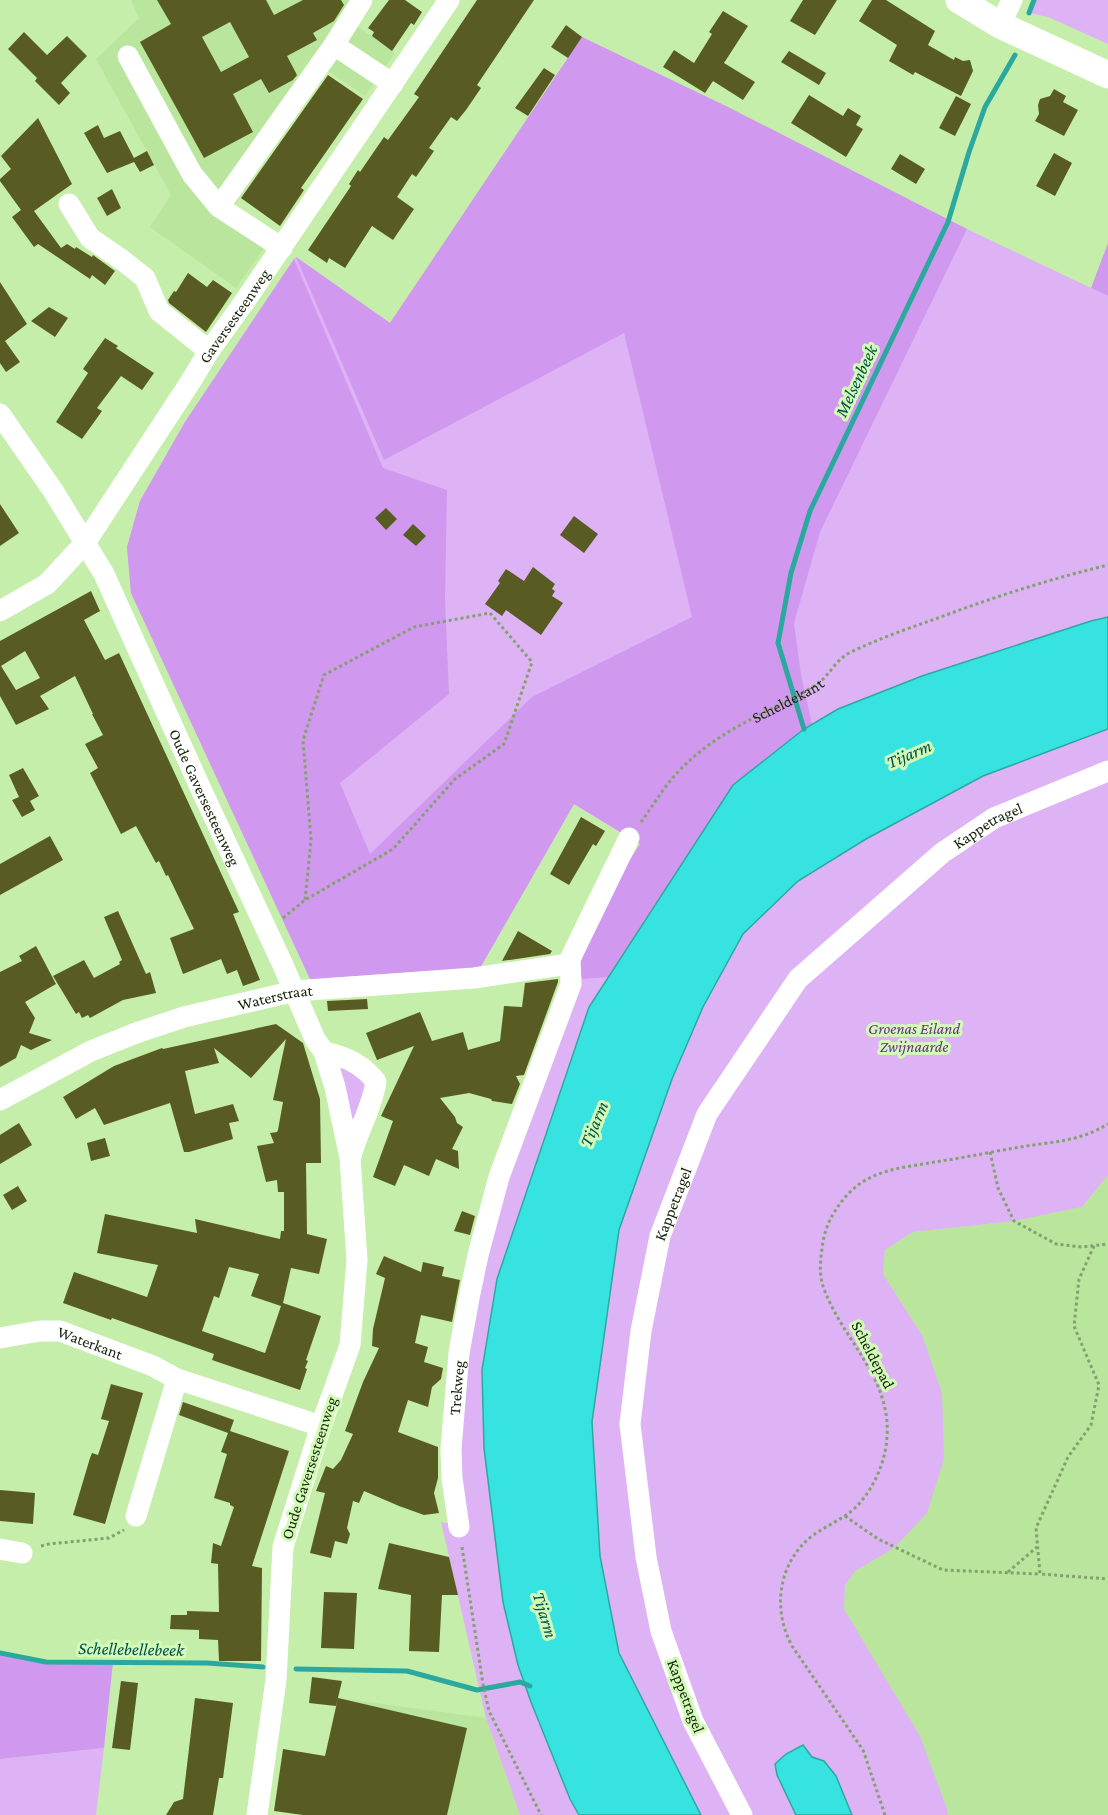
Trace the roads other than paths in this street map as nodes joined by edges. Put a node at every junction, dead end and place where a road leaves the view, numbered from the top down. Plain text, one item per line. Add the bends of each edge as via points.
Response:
1 (362, 0) edge
2 (449, 0) edge
3 (959, 0) edge
4 (1012, 0) edge
5 (1000, 25) junction
6 (334, 45) junction
7 (128, 56) dead end
8 (1108, 75) edge
9 (393, 84) junction
10 (69, 204) dead end
11 (219, 207) junction
12 (282, 248) junction
13 (209, 351) junction
14 (0, 414) edge
15 (85, 543) junction
16 (0, 611) edge
17 (1108, 771) edge
18 (629, 838) road end
19 (570, 964) junction
20 (295, 991) junction
21 (324, 1052) junction
22 (0, 1101) edge
23 (350, 1158) junction
24 (0, 1338) edge
25 (177, 1378) junction
26 (321, 1425) junction
27 (136, 1516) road end
28 (459, 1527) road end
29 (0, 1549) edge
30 (22, 1553) road end
31 (256, 1815) edge
32 (742, 1815) edge

1 - 6 street
2 - 9 street, Gaversesteenweg
3 - 5 main road
4 - 5 street
5 - 8 main road
6 - 9 street
6 - 11 street
7 - 11 street via 192,174
9 - 12 street, Gaversesteenweg
10 - 13 street via 90,238 145,278 159,311
11 - 12 street
12 - 13 street, Gaversesteenweg
13 - 15 street, Gaversesteenweg
14 - 15 street, Oude Gaversesteenweg
15 - 16 street, Gaversesteenweg via 47,584
15 - 20 street, Oude Gaversesteenweg via 104,574
17 - 32 street, Kappetragel via 994,818 942,853 798,979 707,1114 660,1236 641,1332 630,1425 646,1557 661,1631 693,1721
18 - 19 street
19 - 20 street, Waterstraat via 474,978
19 - 28 street, Trekweg via 571,984 499,1177 463,1325 451,1449
20 - 21 street, Oude Gaversesteenweg
20 - 22 street, Waterstraat via 184,1017 136,1033 91,1051
21 - 23 street, Oude Gaversesteenweg
21 - 23 street, Oude Gaversesteenweg via 368,1070 376,1082 374,1098
23 - 26 street, Oude Gaversesteenweg via 357,1260 350,1345
24 - 25 street, Waterkant via 60,1331
25 - 26 street, Waterkant
25 - 27 street
26 - 31 street, Oude Gaversesteenweg via 282,1547 276,1680
29 - 30 street

